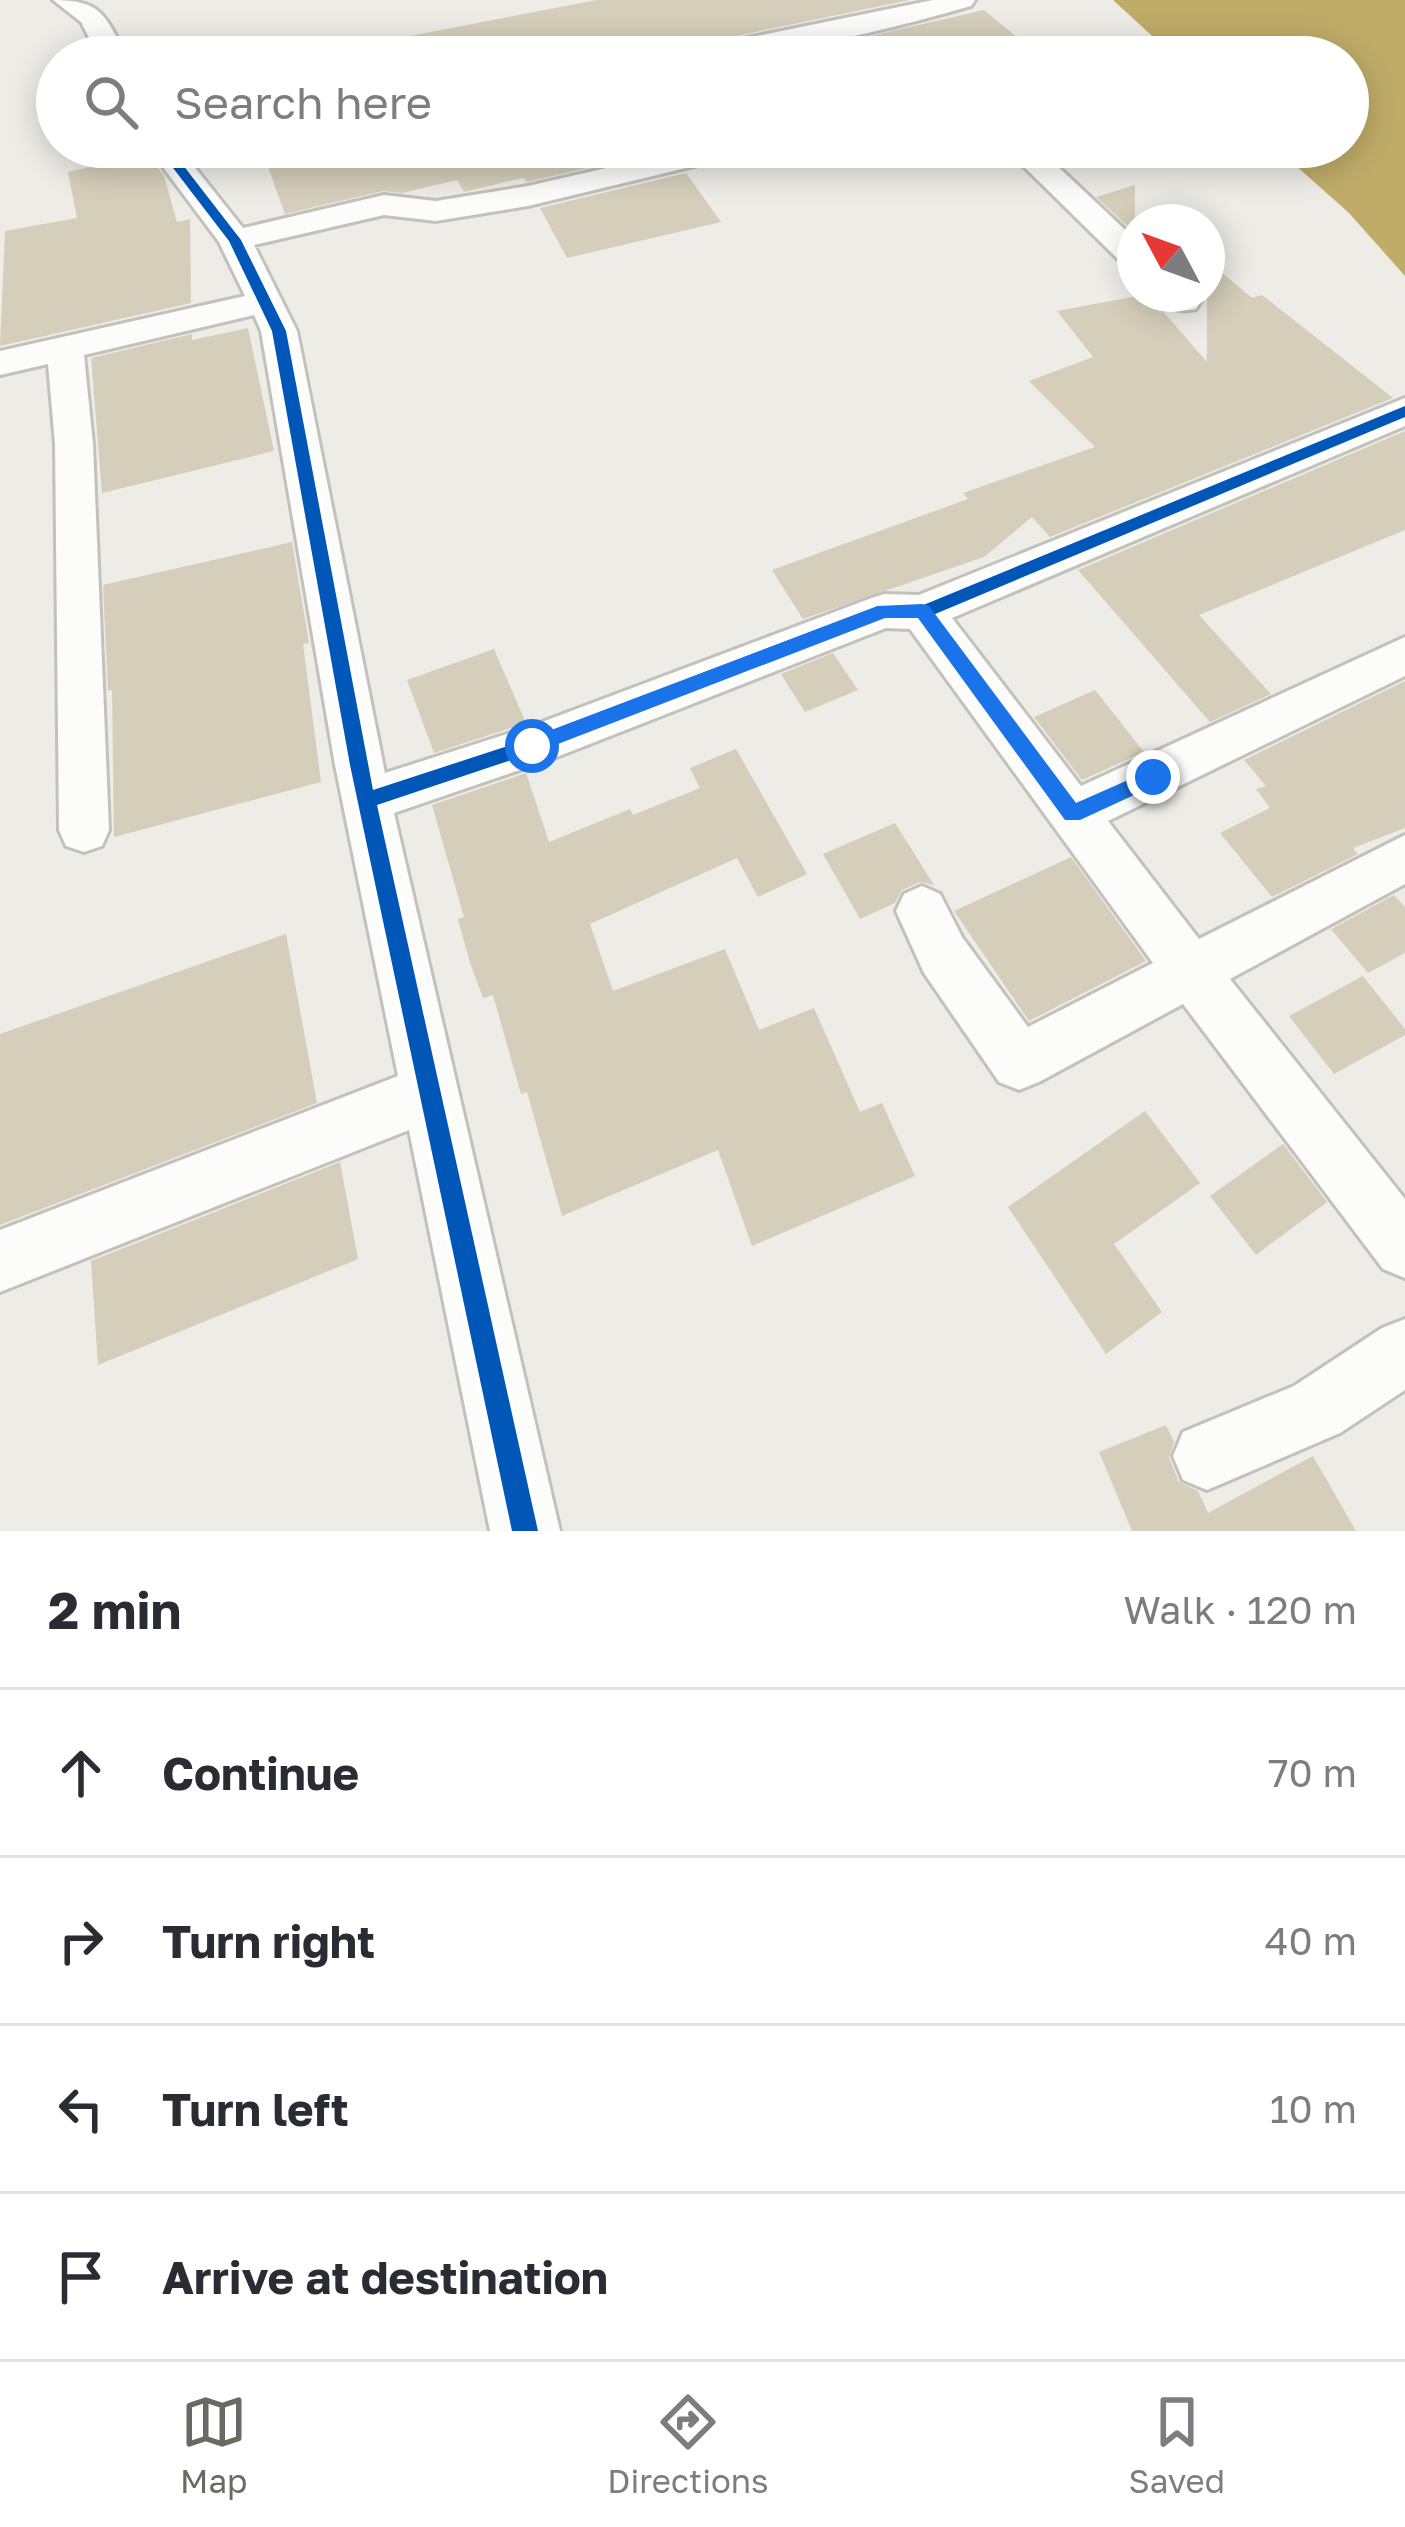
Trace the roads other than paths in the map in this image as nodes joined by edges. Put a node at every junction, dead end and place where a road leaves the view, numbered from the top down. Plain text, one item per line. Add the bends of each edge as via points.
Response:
1 (66, 0) edge
2 (962, 0) edge
3 (102, 36) edge
4 (808, 36) edge
5 (180, 168) edge
6 (647, 168) edge
7 (1040, 168) edge
8 (235, 240) junction
9 (1117, 240) edge
10 (264, 302) junction
11 (65, 347) junction
12 (0, 363) edge
13 (1405, 411) edge
14 (922, 611) junction
15 (1405, 655) edge
16 (367, 800) junction
17 (1072, 814) junction
18 (84, 830) dead end
19 (1398, 872) edge
20 (922, 911) dead end
21 (1192, 967) junction
22 (429, 1093) junction
23 (1405, 1246) edge
24 (0, 1261) edge
25 (1405, 1351) edge
26 (1207, 1456) dead end
27 (525, 1531) edge

1 - 3 street via 92,17
2 - 4 street
5 - 8 street
6 - 8 street via 436,211 384,205
7 - 9 street
8 - 10 street
10 - 11 street
10 - 16 street via 279,331
11 - 12 street
11 - 18 street
13 - 14 street
14 - 16 street via 884,611
14 - 17 street
15 - 17 street
16 - 22 street
17 - 21 street
19 - 21 street
20 - 21 street via 943,955 1019,1062
21 - 23 street
22 - 24 street
22 - 27 street
25 - 26 street via 1317,1410

